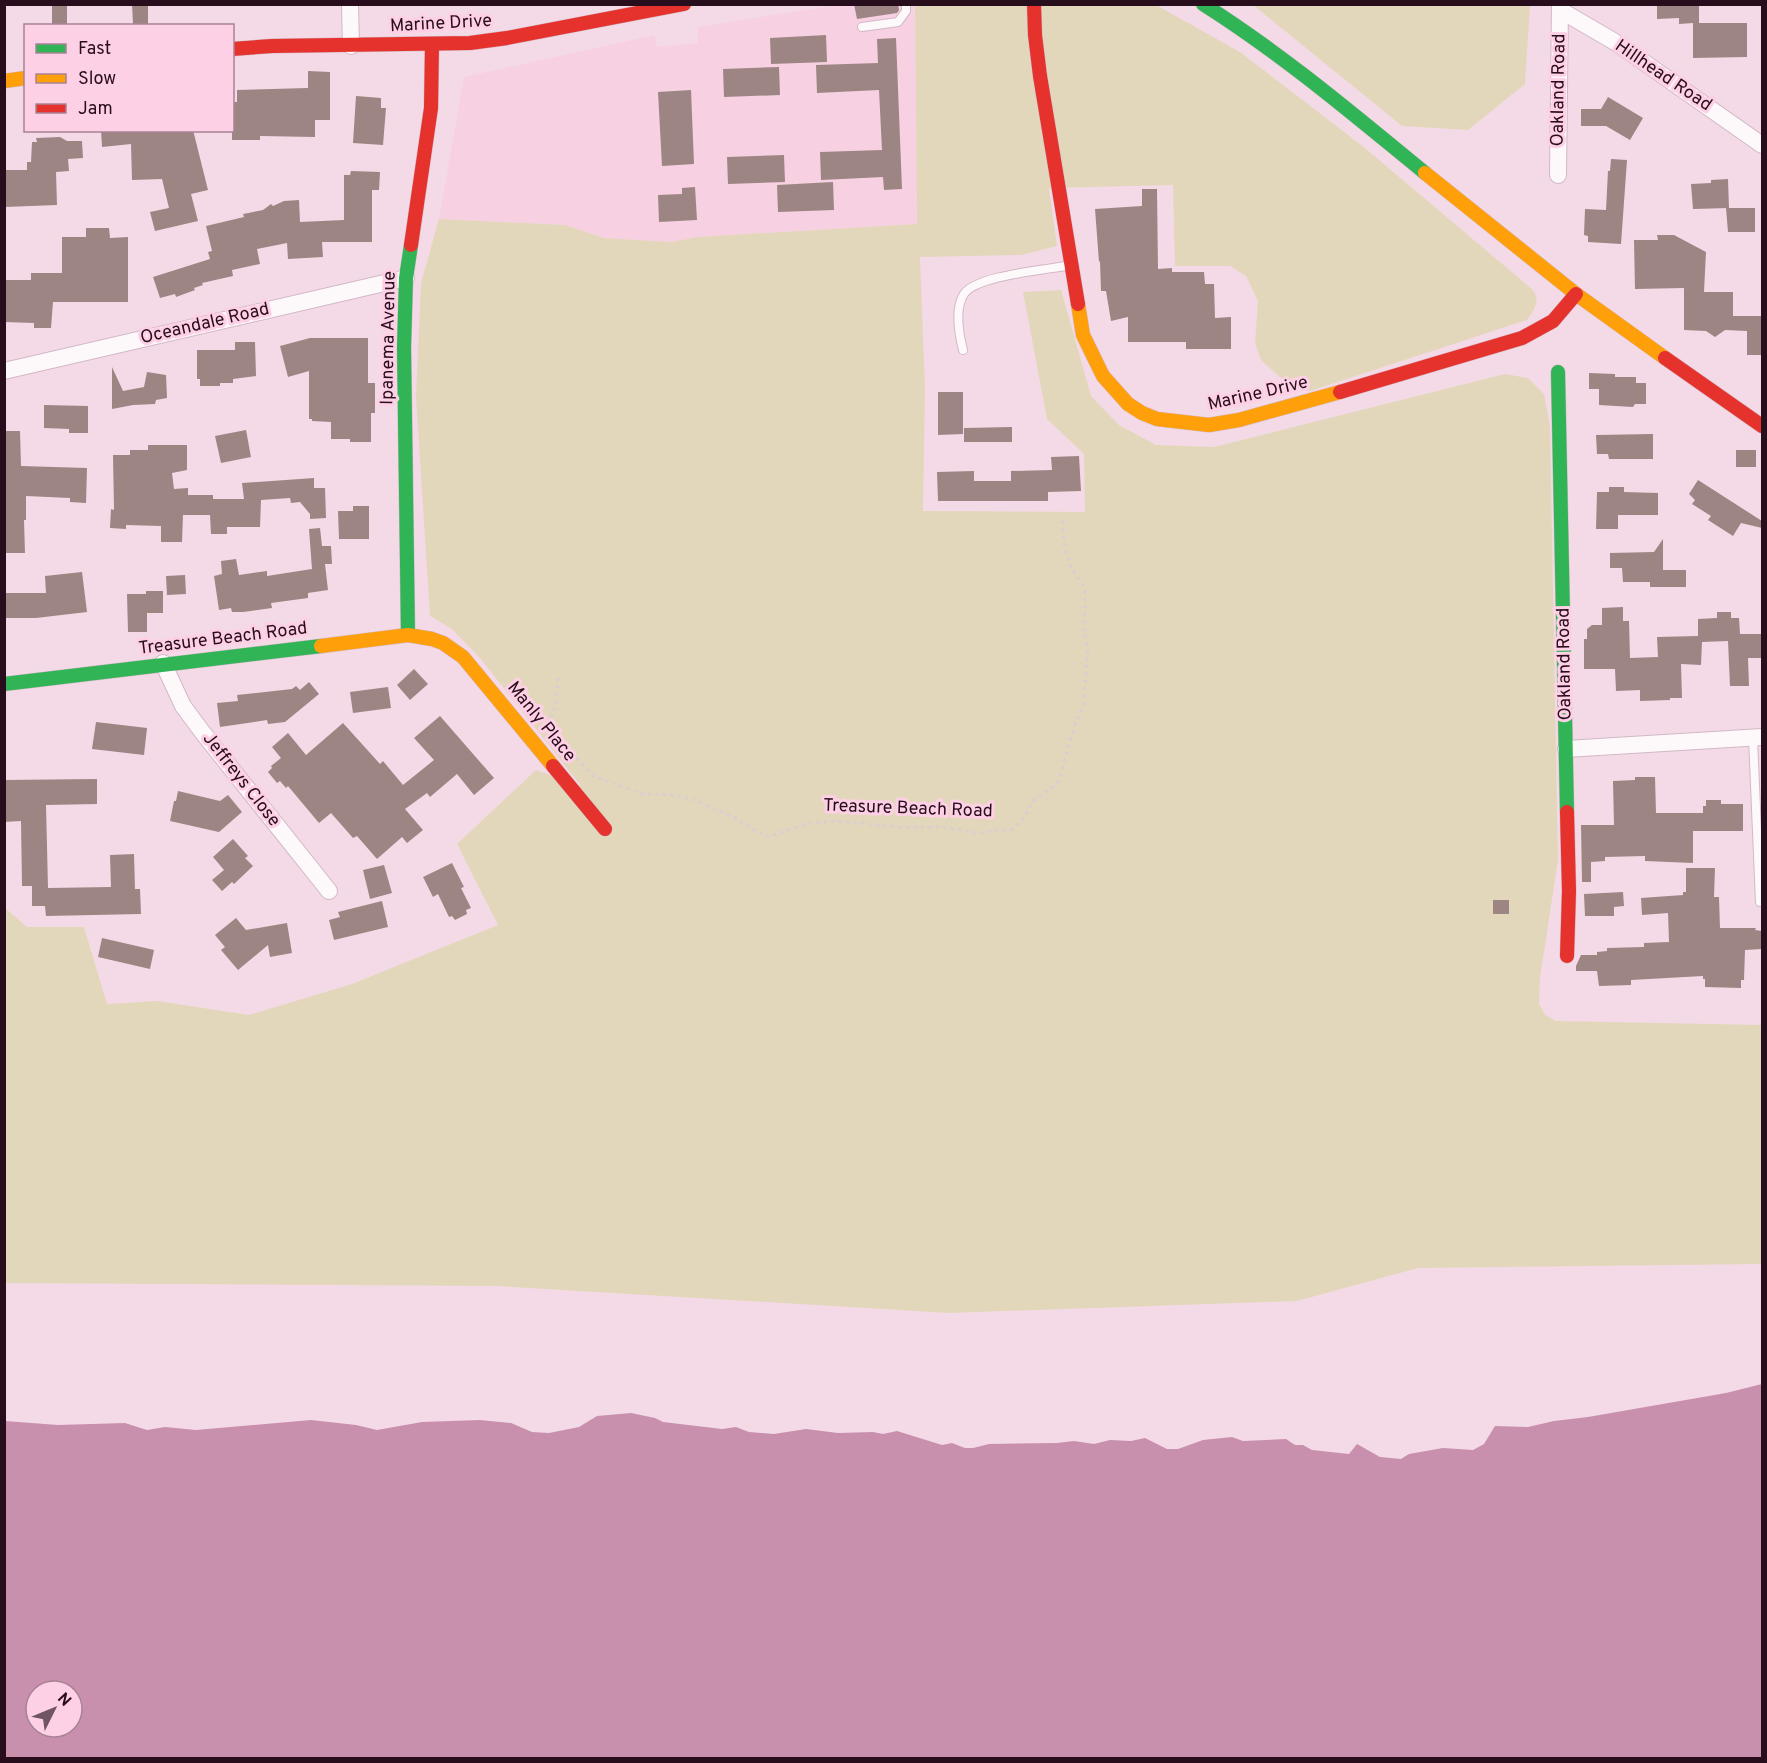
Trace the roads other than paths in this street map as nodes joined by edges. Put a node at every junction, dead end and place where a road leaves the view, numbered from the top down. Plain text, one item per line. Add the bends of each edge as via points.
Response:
1 (350, 4) edge
2 (684, 4) edge
3 (906, 4) edge
4 (1034, 4) edge
5 (1203, 4) edge
6 (1560, 7) edge
7 (862, 27) dead end
8 (432, 44) junction
9 (351, 46) junction
10 (234, 49) edge
11 (24, 78) edge
12 (4, 81) edge
13 (1762, 145) edge
14 (1558, 175) dead end
15 (1072, 264) junction
16 (406, 278) junction
17 (1576, 294) junction
18 (963, 350) dead end
19 (4, 371) edge
20 (1558, 372) dead end
21 (1762, 426) edge
22 (408, 635) junction
23 (445, 642) joint
24 (163, 663) junction
25 (4, 684) edge
26 (1758, 737) edge
27 (1566, 749) junction
28 (605, 829) dead end
29 (329, 891) dead end
30 (1760, 902) dead end
31 (1567, 956) dead end

1 - 9 street
2 - 8 street, Marine Drive via 507,38
3 - 7 lane via 898,22
4 - 15 street, Marine Drive via 1040,76
5 - 17 street via 1293,66
6 - 13 street, Hillhead Road
6 - 14 street, Oakland Road
8 - 9 street, Marine Drive
8 - 16 street, Ipanema Avenue via 430,108
9 - 10 street, Marine Drive
11 - 12 street
15 - 17 street, Marine Drive via 1083,335 1103,376 1128,404 1142,413 1191,424 1239,420 1522,338 1547,327
15 - 18 lane via 972,286 960,302
16 - 19 street, Oceandale Road
16 - 22 street, Ipanema Avenue
17 - 21 street
20 - 27 street, Oakland Road
22 - 23 street, Treasure Beach Road
22 - 24 street, Treasure Beach Road
23 - 28 street, Manly Place via 464,657
24 - 25 street, Treasure Beach Road
24 - 29 street, Jeffreys Close via 183,705 203,733
26 - 27 street
26 - 30 lane
27 - 31 street, Oakland Road

